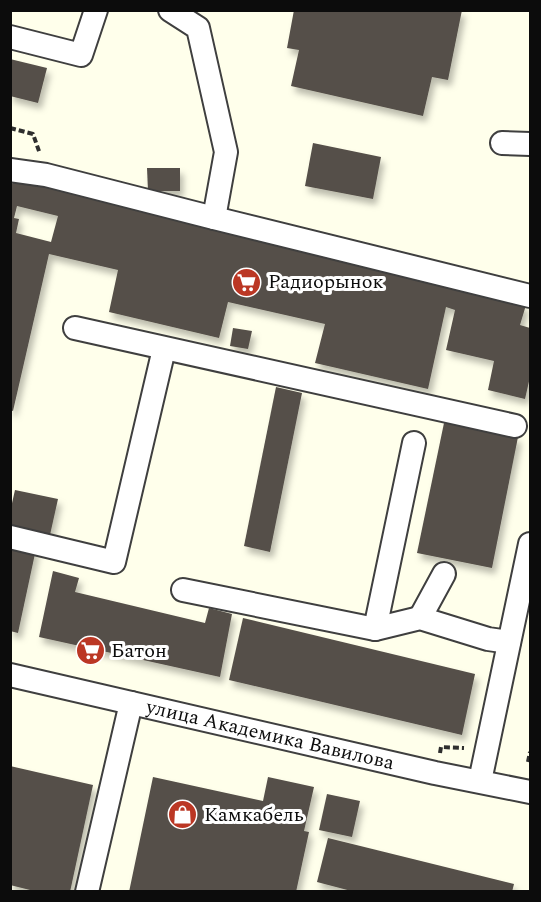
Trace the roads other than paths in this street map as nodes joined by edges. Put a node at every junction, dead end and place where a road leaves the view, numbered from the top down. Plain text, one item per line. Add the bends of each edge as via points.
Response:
1 (96, 10) edge
2 (170, 10) edge
3 (199, 19) edge
4 (10, 37) edge
5 (502, 143) dead end
6 (531, 144) edge
7 (10, 170) edge
8 (214, 219) junction
9 (531, 296) edge
10 (75, 328) dead end
11 (164, 349) junction
12 (515, 426) dead end
13 (414, 443) dead end
14 (10, 537) edge
15 (531, 544) edge
16 (444, 574) dead end
17 (183, 590) dead end
18 (420, 618) junction
19 (375, 629) junction
20 (508, 642) junction
21 (10, 675) edge
22 (132, 703) junction
23 (480, 781) junction
24 (531, 792) edge
25 (87, 891) edge

1 - 4 street via 81,56
2 - 3 street
3 - 8 street via 226,152
5 - 6 street
7 - 8 street
8 - 9 street
10 - 11 street
11 - 12 street
11 - 14 street via 114,562
13 - 19 street
15 - 20 street
16 - 18 street
17 - 19 street
18 - 19 street
18 - 20 street
20 - 23 street
21 - 22 street, улица Академика Вавилова
22 - 23 street, улица Академика Вавилова
22 - 25 street
23 - 24 street, улица Академика Вавилова

